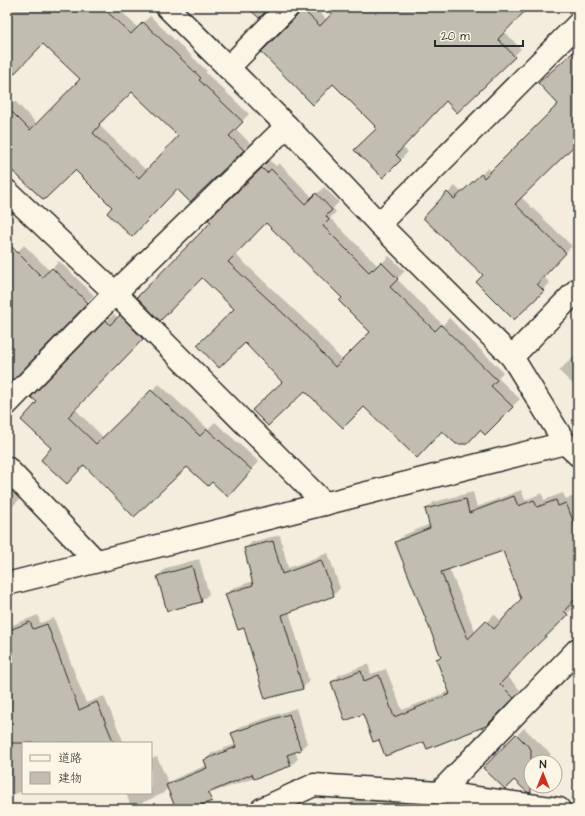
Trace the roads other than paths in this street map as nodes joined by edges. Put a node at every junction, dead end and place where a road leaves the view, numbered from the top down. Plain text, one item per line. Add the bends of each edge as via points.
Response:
1 (167, 7) edge
2 (288, 7) edge
3 (578, 24) edge
4 (228, 68) junction
5 (287, 126) junction
6 (11, 202) edge
7 (379, 224) junction
8 (578, 289) edge
9 (115, 293) junction
10 (512, 357) junction
11 (7, 404) edge
12 (571, 449) edge
13 (7, 468) edge
14 (325, 504) junction
15 (96, 562) junction
16 (7, 584) edge
17 (578, 650) edge
18 (439, 793) junction
19 (262, 809) edge
20 (560, 809) edge

1 - 4 street
2 - 4 street
3 - 7 street
4 - 5 street
5 - 7 street
5 - 9 street
6 - 9 street
7 - 10 street
8 - 10 street
9 - 11 street
9 - 14 street
10 - 12 street
12 - 14 street
13 - 15 street
14 - 15 street
15 - 16 street
17 - 18 street
18 - 19 street via 314,785
18 - 20 street

